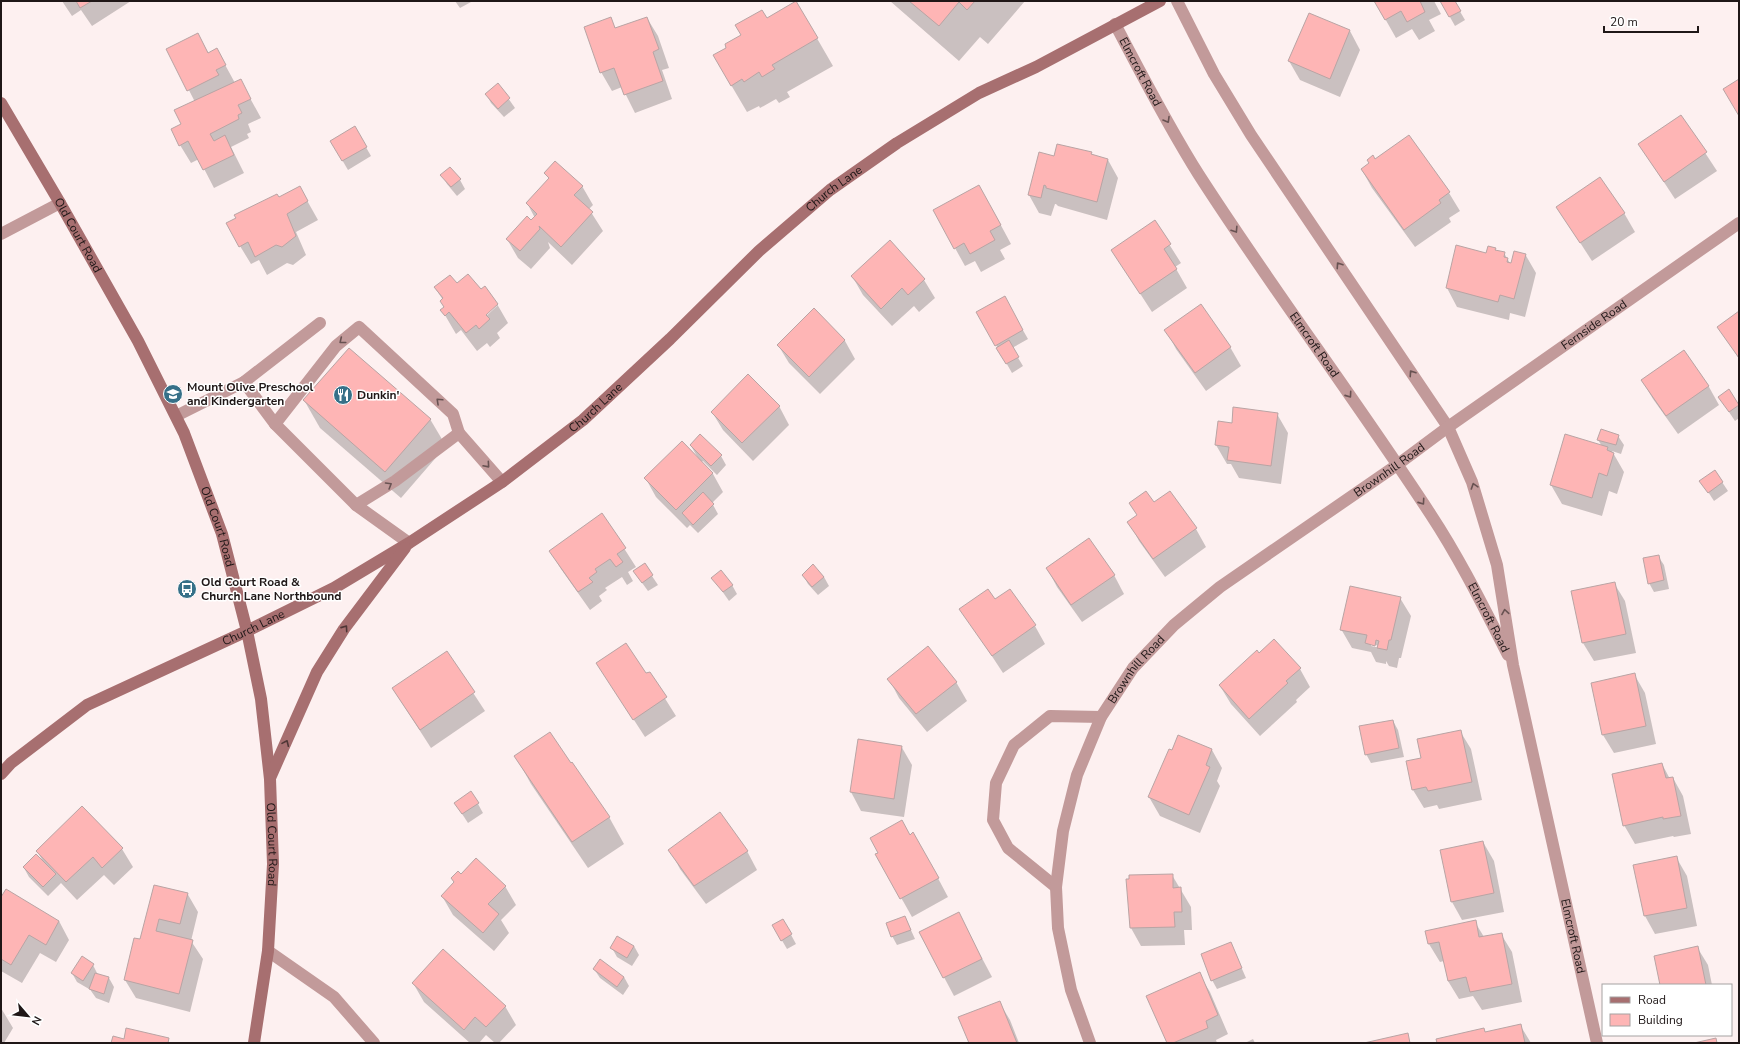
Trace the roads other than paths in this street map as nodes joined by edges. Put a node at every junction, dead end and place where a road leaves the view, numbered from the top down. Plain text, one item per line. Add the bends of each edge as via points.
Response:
1 (1160, 1) edge
2 (1177, 1) edge
3 (1115, 24) junction
4 (1, 103) edge
5 (60, 203) junction
6 (1739, 223) edge
7 (1, 234) edge
8 (320, 323) dead end
9 (244, 382) junction
10 (176, 416) junction
11 (275, 424) junction
12 (1448, 427) junction
13 (459, 433) junction
14 (1397, 465) junction
15 (502, 482) junction
16 (356, 505) junction
17 (409, 543) junction
18 (247, 631) junction
19 (1513, 665) junction
20 (1101, 717) junction
21 (1, 774) edge
22 (270, 779) junction
23 (1056, 887) junction
24 (268, 951) junction
25 (254, 1043) edge
26 (374, 1043) edge
27 (1090, 1043) edge
28 (1597, 1043) edge

1 - 3 street, Church Lane
12 -> 2 street, Elmcroft Road via 1251,135 1214,74
3 -> 14 street, Elmcroft Road via 1197,173
3 - 15 street, Church Lane via 1036,67 979,93 897,143 830,190 759,251 583,420
4 - 5 street, Old Court Road
5 - 7 street
5 - 10 street, Old Court Road via 138,341
6 - 12 street, Fernside Road
8 - 9 street
9 - 10 street
9 - 11 street
10 - 18 street, Old Court Road via 222,534
13 -> 11 street via 453,414 360,327 336,346
11 - 16 street
12 - 14 street, Brownhill Road
19 -> 12 street, Elmcroft Road via 1497,565 1472,482
13 -> 15 street
16 -> 13 street via 395,481
14 -> 19 street, Elmcroft Road via 1432,515
14 - 20 street, Brownhill Road via 1220,587 1174,626 1133,668
15 - 17 street, Church Lane
16 - 17 street
17 - 18 street, Church Lane via 334,588
22 -> 17 street via 317,672 344,629
18 - 21 street, Church Lane via 87,705 11,763
18 - 22 street, Old Court Road via 261,699
19 - 28 street, Elmcroft Road
20 - 23 street, Brownhill Road via 1077,775 1063,831
20 - 23 street via 1050,716 1014,745 996,783 993,820 1008,848
22 - 24 street, Old Court Road via 273,864
23 - 27 street, Brownhill Road via 1058,928 1071,990
24 - 25 street, Old Court Road
24 - 26 street via 334,997

